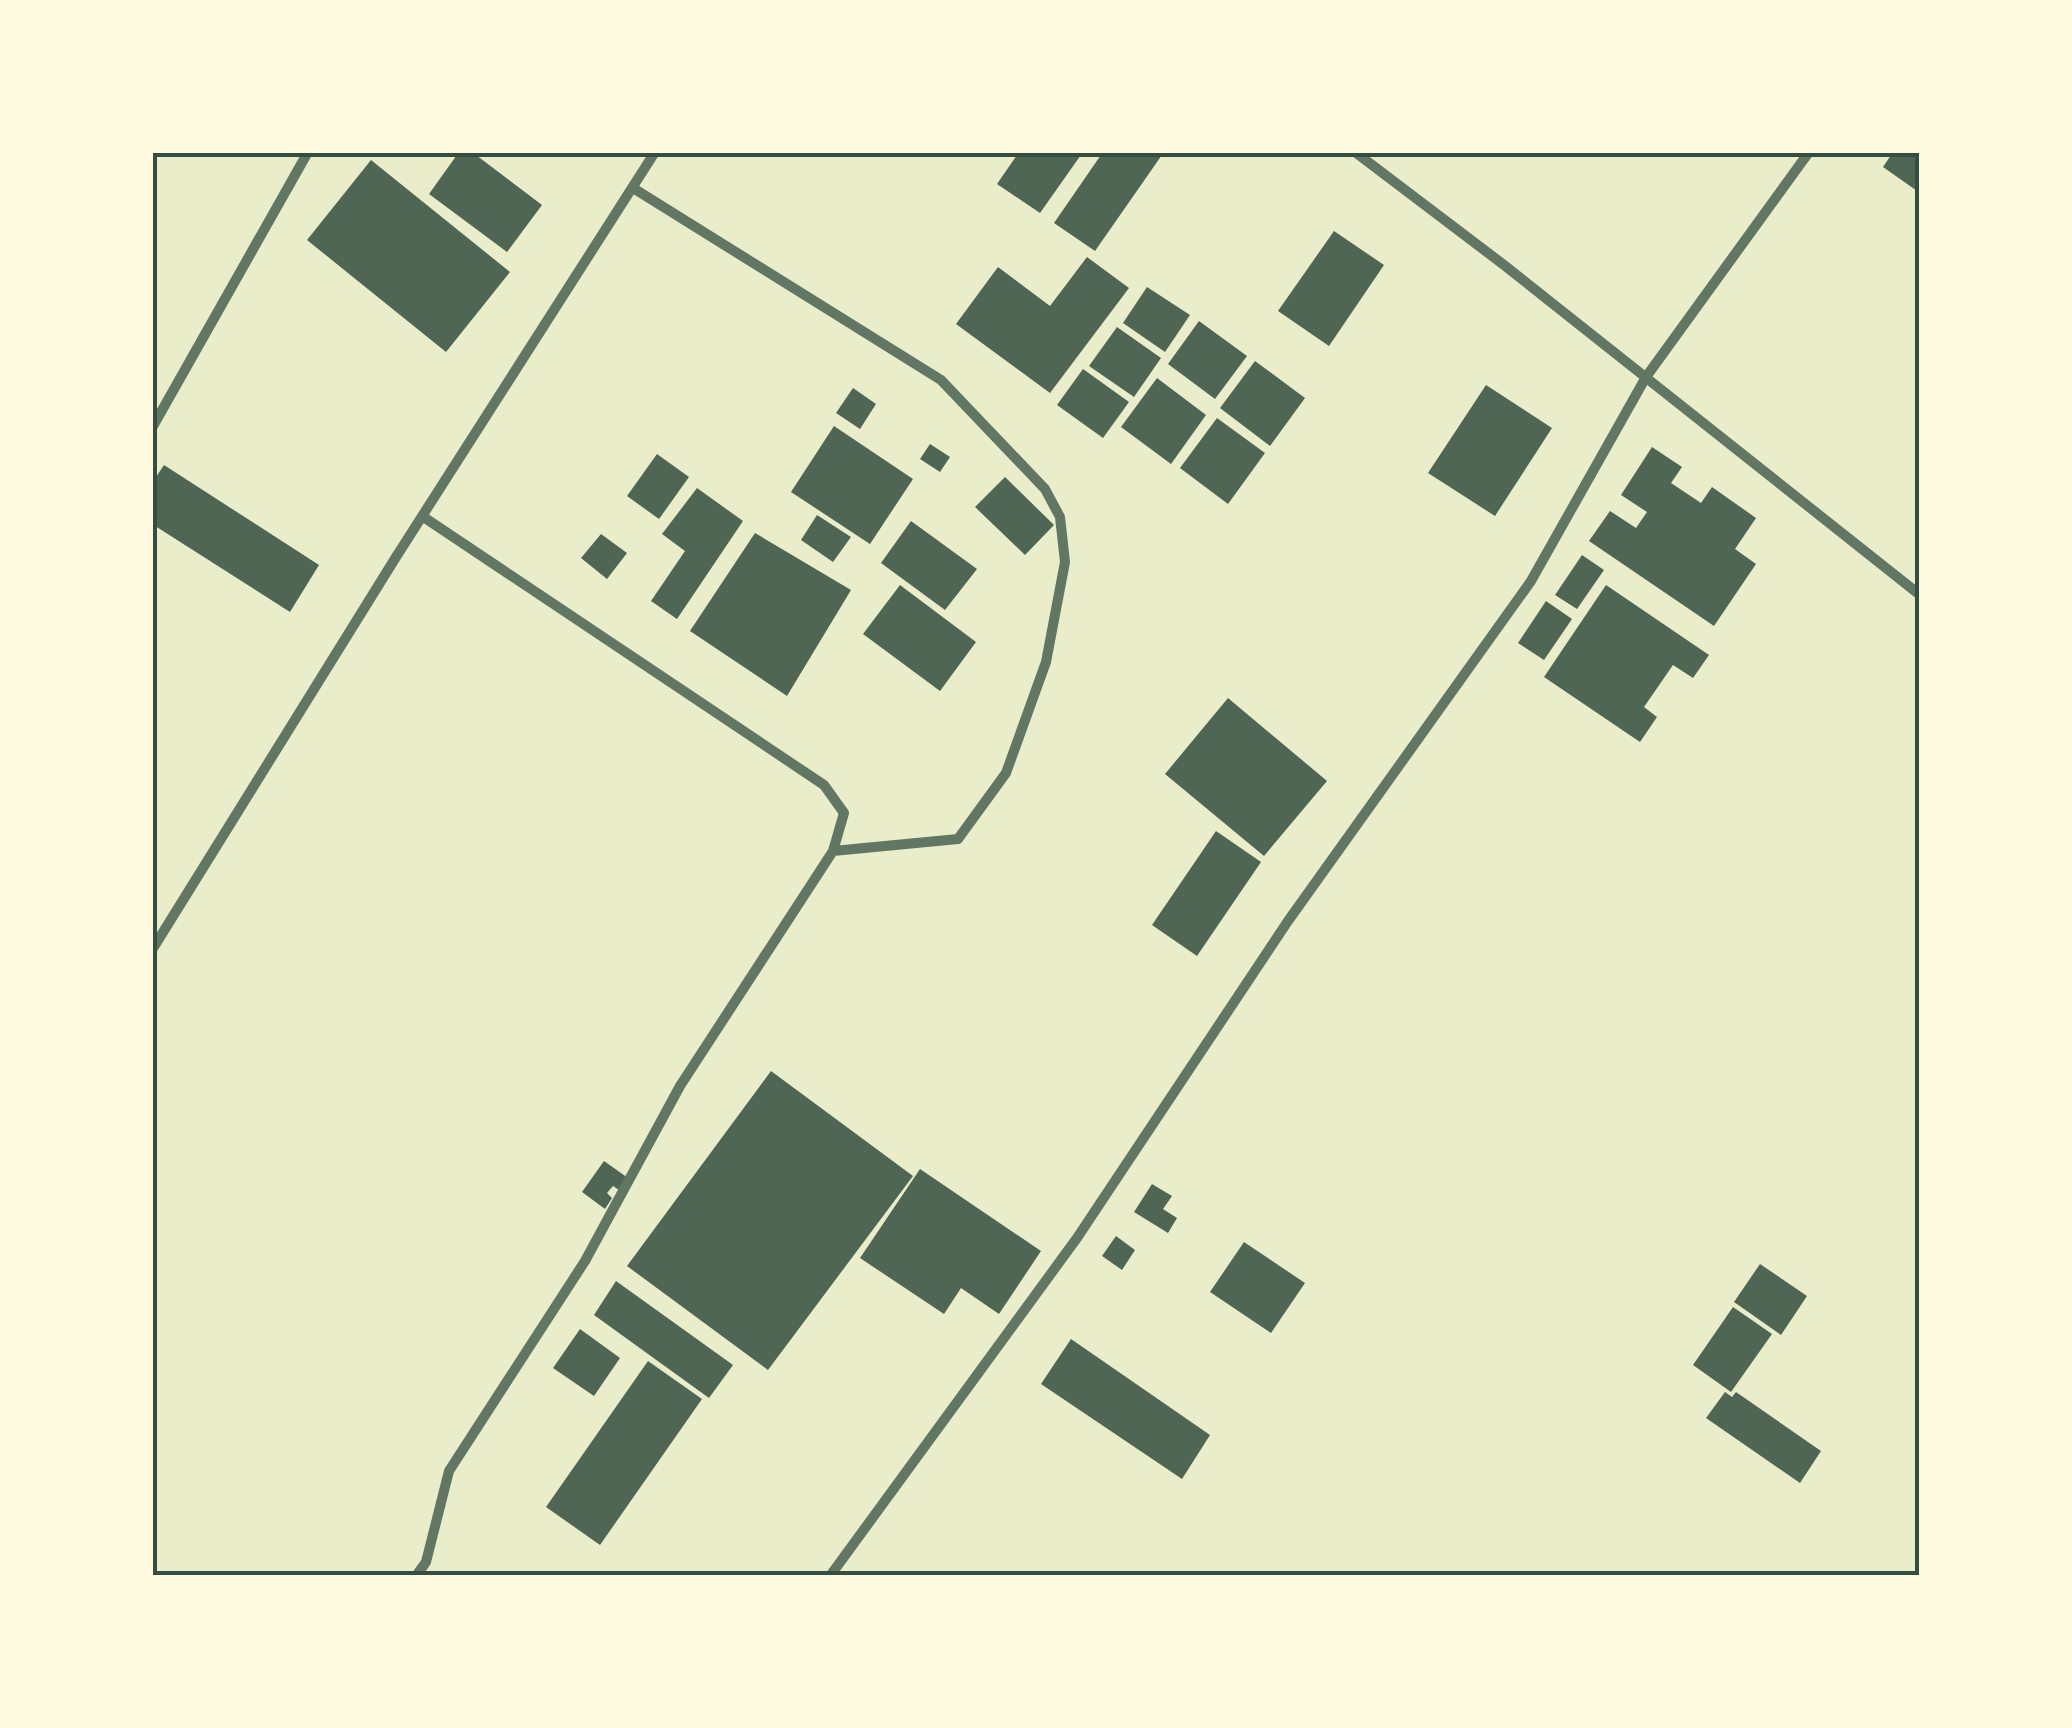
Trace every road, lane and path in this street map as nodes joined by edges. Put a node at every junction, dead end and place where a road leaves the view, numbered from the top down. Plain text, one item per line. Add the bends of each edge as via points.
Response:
1 (308, 152) edge
2 (654, 152) edge
3 (1355, 152) edge
4 (1809, 152) edge
5 (633, 188) junction
6 (1646, 378) junction
7 (152, 428) edge
8 (422, 516) junction
9 (1920, 595) edge
10 (833, 850) junction
11 (152, 950) edge
12 (416, 1576) edge
13 (830, 1576) edge

1 - 7 street
2 - 5 street
3 - 6 street
4 - 6 street
5 - 8 street
5 - 10 street via 941,380 1045,489 1060,517 1065,562 1046,662 1006,773 958,840
6 - 9 street
6 - 13 street via 1532,581 1288,921 1078,1238
8 - 10 street via 824,785 844,812
8 - 11 street
10 - 12 street via 680,1086 586,1261 449,1471 426,1562

